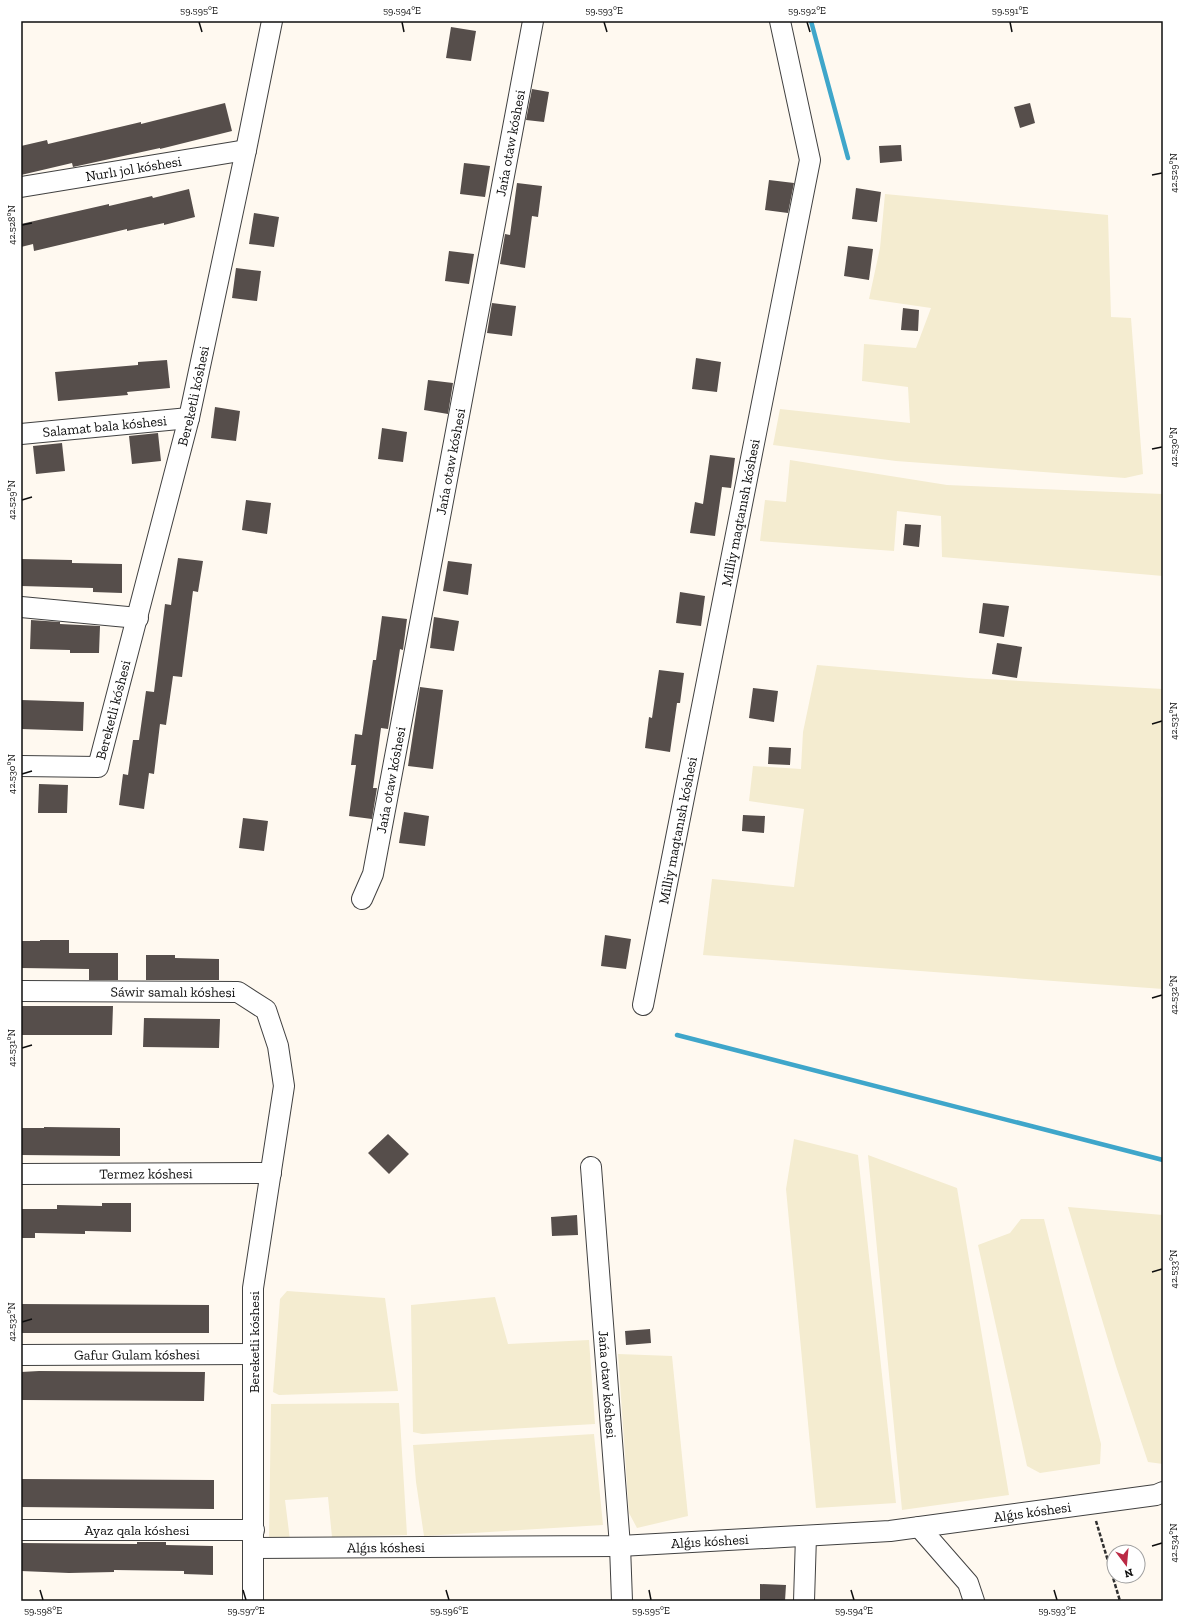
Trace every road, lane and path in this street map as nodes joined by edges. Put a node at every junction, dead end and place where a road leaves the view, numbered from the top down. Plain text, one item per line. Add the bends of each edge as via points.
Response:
1 (272, 21) edge
2 (534, 21) edge
3 (780, 21) edge
4 (246, 150) junction
5 (21, 187) edge
6 (189, 418) junction
7 (21, 434) edge
8 (21, 607) edge
9 (138, 618) junction
10 (21, 766) edge
11 (362, 900) dead end
12 (21, 991) edge
13 (643, 1005) dead end
14 (284, 1086) joint
15 (591, 1167) dead end
16 (271, 1173) junction
17 (21, 1174) edge
18 (253, 1354) junction
19 (21, 1355) edge
20 (1163, 1492) edge
21 (1090, 1504) junction
22 (918, 1527) junction
23 (21, 1530) edge
24 (806, 1536) junction
25 (253, 1539) junction
26 (620, 1546) junction
27 (253, 1601) edge
28 (622, 1601) edge
29 (804, 1601) edge
30 (974, 1601) edge
31 (1120, 1601) edge

1 - 4 street, Bereketli kóshesi
2 - 11 street, Jańa otaw kóshesi via 373,874
3 - 13 street, Milliy maqtanısh kóshesi via 810,160
4 - 5 street, Nurlı jol kóshesi
4 - 6 street, Bereketli kóshesi
6 - 7 street, Salamat bala kóshesi
6 - 9 street, Bereketli kóshesi
8 - 9 street
9 - 10 street, Bereketli kóshesi via 98,767
12 - 14 street, Sáwir samalı kóshesi via 238,992 266,1010 278,1046
14 - 16 street, Bereketli kóshesi
15 - 26 street, Jańa otaw kóshesi
16 - 17 street, Termez kóshesi
16 - 18 street, Bereketli kóshesi via 253,1288
18 - 19 street, Gafur Gulam kóshesi
18 - 25 street, Bereketli kóshesi
20 - 21 street, Alǵıs kóshesi
21 - 22 street, Alǵıs kóshesi
21 - 31 path
22 - 24 street, Alǵıs kóshesi
22 - 30 street via 968,1583
23 - 25 street, Ayaz qala kóshesi
24 - 26 street, Alǵıs kóshesi
24 - 29 street
25 - 26 street, Alǵıs kóshesi
25 - 27 street, Bereketli kóshesi
26 - 28 street, Jańa otaw kóshesi

